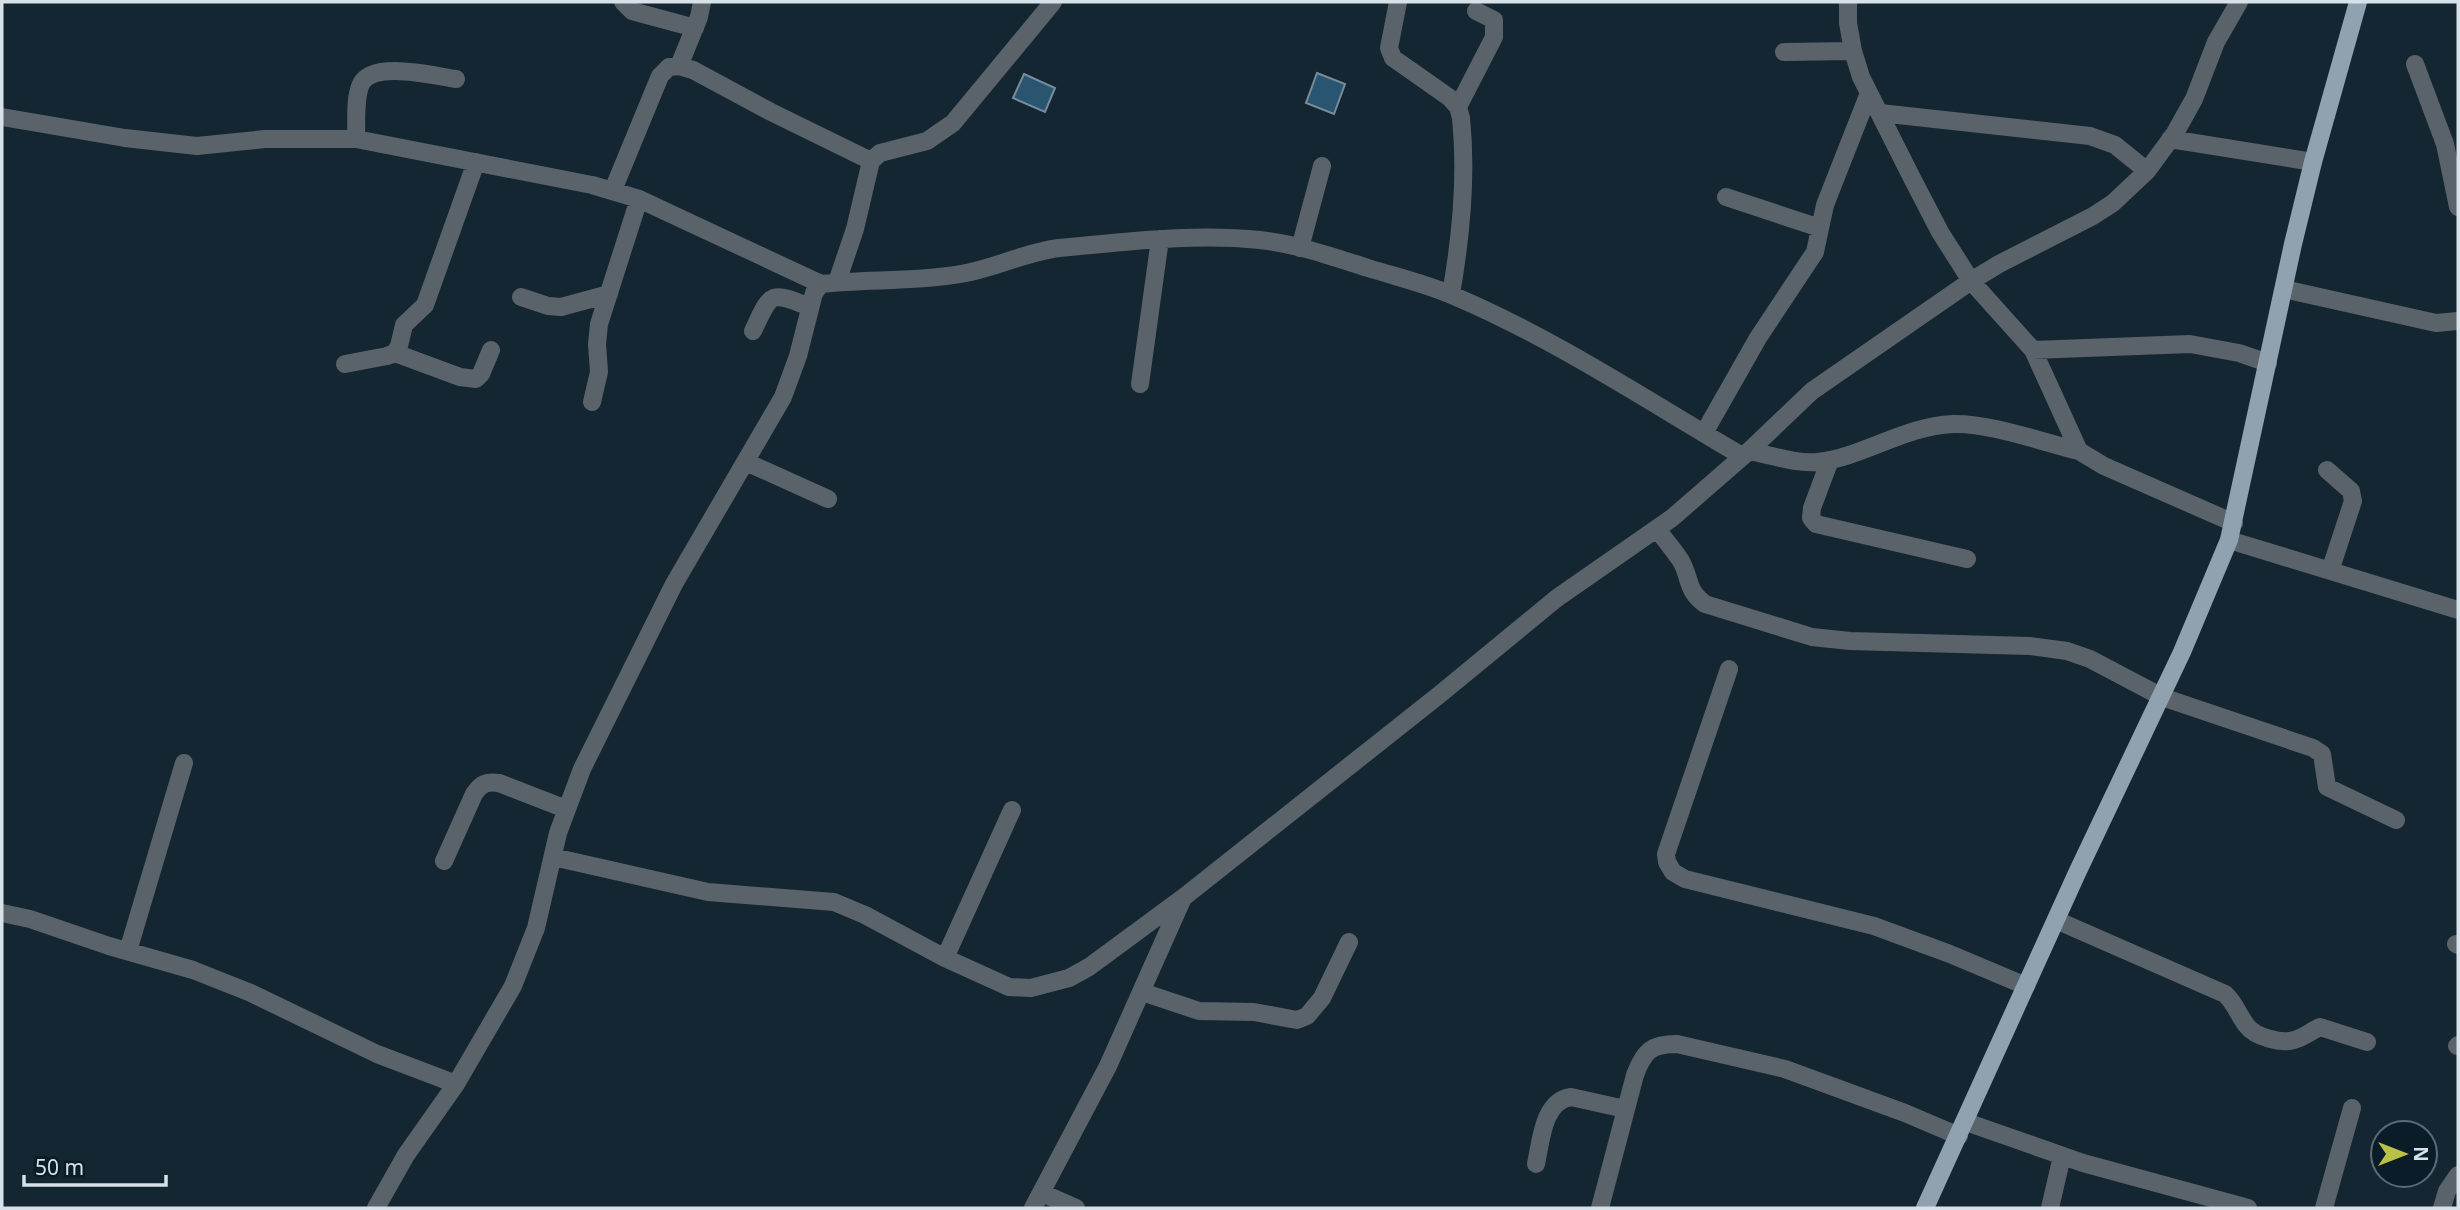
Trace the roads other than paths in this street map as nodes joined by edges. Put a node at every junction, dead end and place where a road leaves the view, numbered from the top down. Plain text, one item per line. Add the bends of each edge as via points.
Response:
1 (623, 2) edge
2 (702, 2) edge
3 (1053, 2) edge
4 (1398, 2) edge
5 (1849, 2) edge
6 (2239, 2) edge
7 (2358, 2) edge
8 (1476, 11) dead end
9 (695, 28) junction
10 (1853, 51) junction
11 (1784, 52) dead end
12 (2415, 64) dead end
13 (678, 66) junction
14 (456, 79) dead end
15 (1870, 93) junction
16 (1458, 107) junction
17 (1880, 113) junction
18 (2, 117) edge
19 (356, 139) junction
20 (2170, 139) junction
21 (871, 161) junction
22 (477, 162) junction
23 (2313, 162) junction
24 (1322, 166) dead end
25 (2147, 171) junction
26 (613, 190) junction
27 (1726, 198) dead end
28 (639, 199) junction
29 (2458, 207) edge
30 (1820, 228) junction
31 (1160, 239) junction
32 (1300, 248) junction
33 (1970, 281) junction
34 (829, 283) junction
35 (2284, 289) junction
36 (608, 294) junction
37 (1451, 294) junction
38 (521, 297) dead end
39 (810, 307) junction
40 (2458, 321) edge
41 (752, 331) dead end
42 (491, 350) dead end
43 (2033, 351) junction
44 (395, 353) junction
45 (345, 363) dead end
46 (2268, 363) junction
47 (1140, 384) dead end
48 (592, 402) dead end
49 (1704, 433) junction
50 (2079, 450) junction
51 (1746, 454) junction
52 (1830, 460) junction
53 (746, 462) junction
54 (2327, 470) dead end
55 (828, 499) dead end
56 (1657, 529) junction
57 (2232, 531) junction
58 (1967, 559) dead end
59 (2330, 571) junction
60 (2458, 611) edge
61 (1729, 669) dead end
62 (2162, 697) junction
63 (184, 763) dead end
64 (566, 809) junction
65 (1012, 810) dead end
66 (2396, 820) dead end
67 (553, 857) junction
68 (444, 861) dead end
69 (1184, 897) junction
70 (2, 913) edge
71 (2056, 920) junction
72 (1349, 942) dead end
73 (128, 951) junction
74 (945, 958) junction
75 (2026, 986) junction
76 (1142, 992) junction
77 (2367, 1042) dead end
78 (456, 1084) junction
79 (2352, 1108) dead end
80 (1625, 1109) junction
81 (1962, 1129) junction
82 (2062, 1156) junction
83 (1536, 1164) dead end
84 (2458, 1175) edge
85 (1038, 1201) edge
86 (2203, 1203) edge
87 (376, 1208) edge
88 (1076, 1208) edge
89 (1600, 1208) edge
90 (1925, 1208) edge
91 (2050, 1208) edge
92 (2248, 1208) edge
93 (2324, 1208) edge
94 (2442, 1208) edge

1 - 9 street via 632,11
2 - 9 street
3 - 21 street via 953,123 927,141 880,153
4 - 16 street via 1390,48 1393,58
5 - 10 street
6 - 20 street
7 - 23 main road
8 - 16 street via 1494,20 1494,37
9 - 13 street
10 - 11 street
10 - 15 street
12 - 29 street via 2445,144
13 - 21 street
13 - 26 street via 660,76
14 - 19 street via 389,70 366,77 358,94
15 - 17 street
15 - 30 street
16 - 37 street via 1463,135 1461,210
17 - 25 street via 2090,135 2115,145
17 - 33 street
18 - 19 street via 197,146 265,139
19 - 22 street
20 - 23 street
20 - 25 street
21 - 34 street via 855,229
22 - 26 street
22 - 44 street via 425,305 404,325
23 - 35 main road
24 - 32 street
25 - 33 street via 2093,216
26 - 28 street
27 - 30 street
28 - 34 street
28 - 36 street
30 - 49 street via 1810,261 1772,315
31 - 32 street via 1238,238
31 - 34 street via 1038,250 967,273
31 - 47 street
32 - 37 street
33 - 43 street
33 - 51 street via 1812,391
34 - 39 street via 814,293
35 - 40 street via 2436,323
35 - 46 main road
36 - 38 street via 561,307
36 - 48 street via 599,324 599,372
37 - 49 street via 1594,368
39 - 41 street via 773,297
39 - 53 street via 791,378
42 - 44 street via 475,379
43 - 46 street via 2190,344
43 - 50 street
44 - 45 street
46 - 57 main road
49 - 51 street
50 - 52 street via 1953,424 1911,432
50 - 57 street
51 - 52 street via 1814,463
51 - 56 street
52 - 58 street via 1812,508 1816,524
53 - 55 street
53 - 64 street via 674,584
54 - 59 street via 2351,491 2353,501
56 - 62 street via 1682,563 1694,596 1720,609 1830,640 2050,647 2090,659
56 - 69 street via 1557,598
57 - 59 street
57 - 62 main road
59 - 60 street
61 - 75 street via 1668,845 1667,863 1673,872 1685,879 1874,926
62 - 66 street via 2314,748 2322,754 2327,787
62 - 71 main road
63 - 73 street
64 - 67 street
64 - 68 street via 490,781 474,794
65 - 74 street
67 - 74 street via 708,892 834,902
67 - 78 street via 523,965
69 - 74 street via 1088,967 1069,978 1031,988 1009,987
69 - 76 street
70 - 73 street
71 - 75 main road
71 - 77 street via 2225,994 2254,1033 2292,1041 2320,1027
72 - 76 street via 1322,998 1307,1016 1297,1020 1254,1012 1199,1011
73 - 78 street via 251,993 377,1054
75 - 81 main road
76 - 85 street
78 - 87 street via 406,1155
79 - 93 street
80 - 81 street via 1641,1058 1661,1044 1678,1044 1785,1069
80 - 83 street via 1563,1098 1548,1115
80 - 89 street
81 - 82 street
81 - 90 main road
82 - 86 street
82 - 91 street
84 - 94 street
85 - 88 street
86 - 92 street

